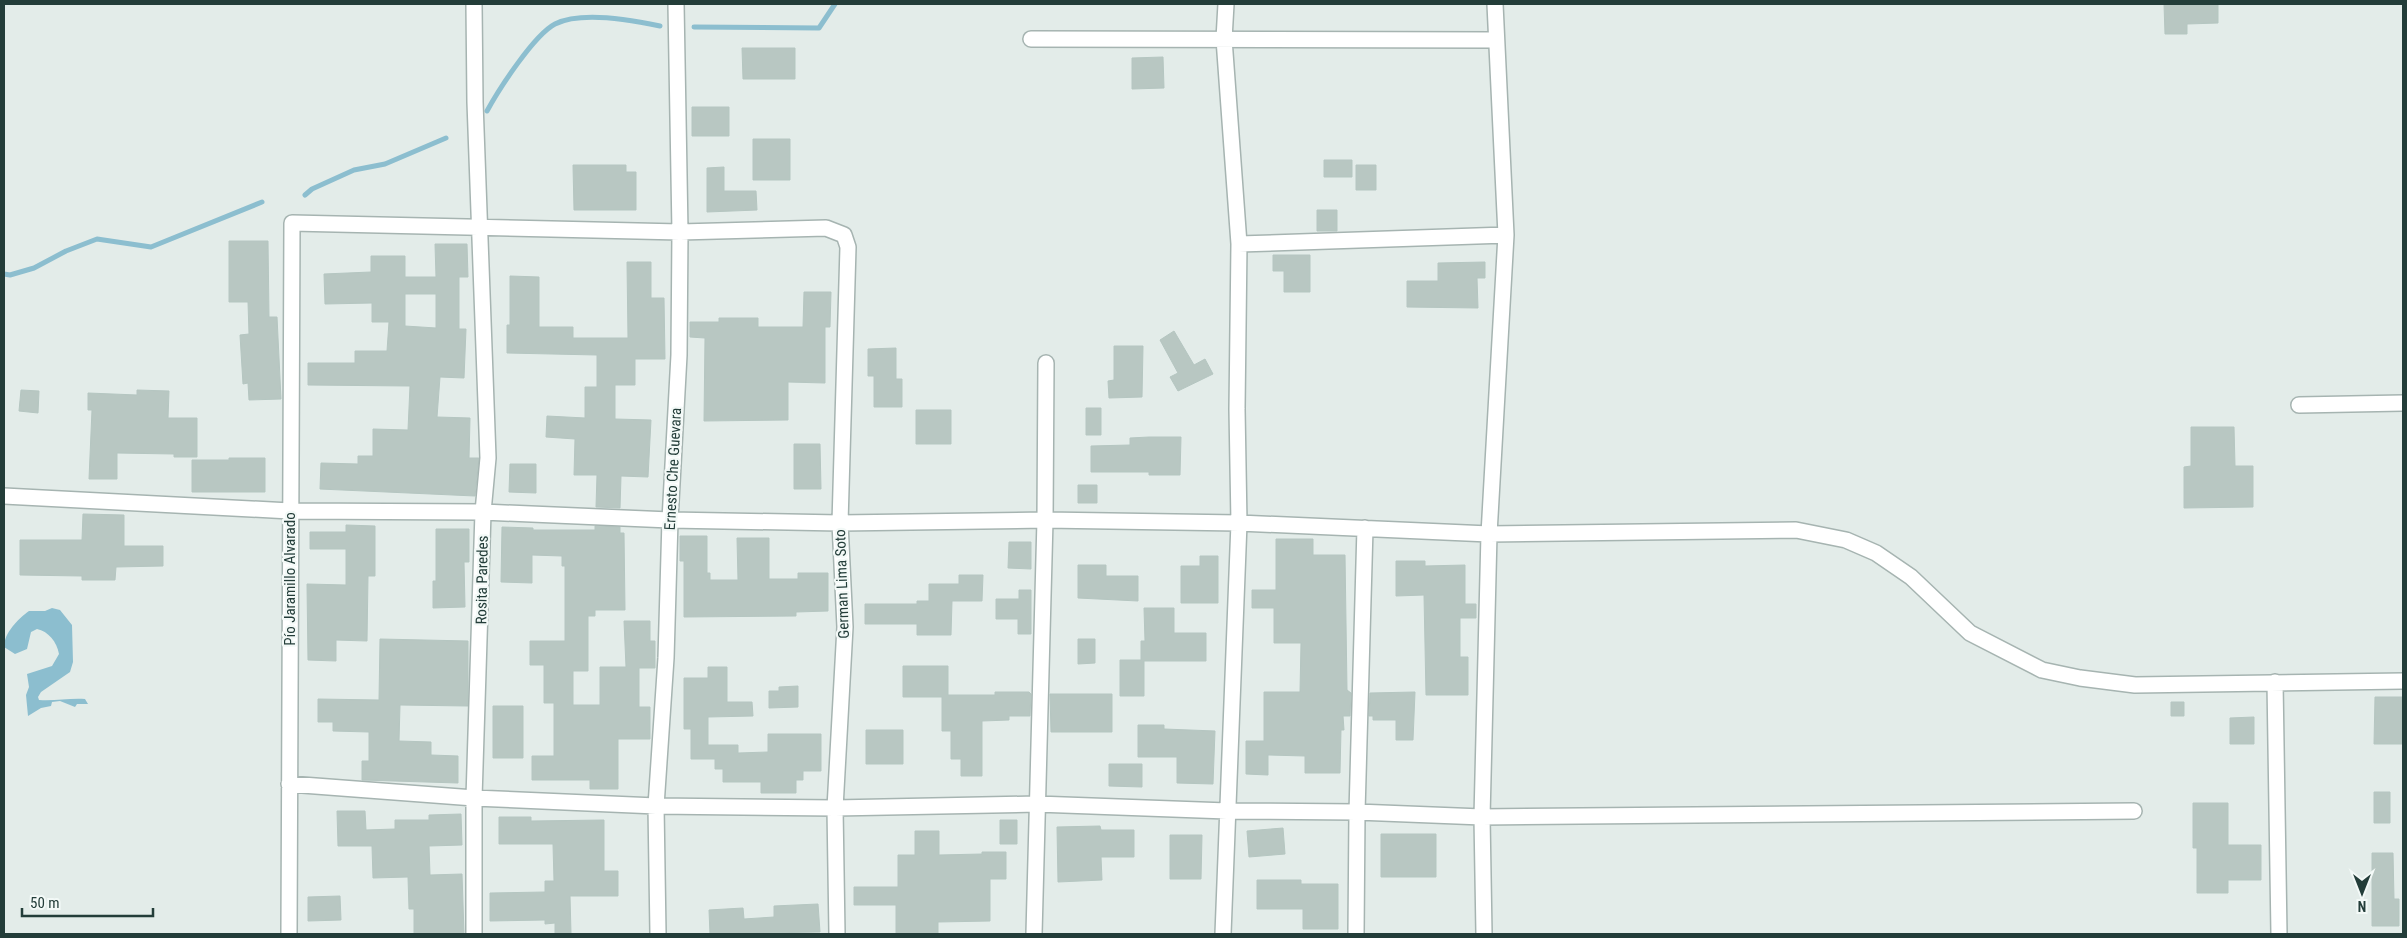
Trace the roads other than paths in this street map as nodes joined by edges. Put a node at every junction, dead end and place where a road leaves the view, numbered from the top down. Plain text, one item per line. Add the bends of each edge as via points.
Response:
1 (474, 4) edge
2 (676, 4) edge
3 (1226, 4) edge
4 (1494, 4) edge
5 (1030, 39) dead end
6 (1224, 39) junction
7 (1496, 40) junction
8 (480, 226) junction
9 (680, 232) junction
10 (1506, 234) junction
11 (1239, 244) junction
12 (1046, 363) dead end
13 (2403, 403) edge
14 (2299, 405) dead end
15 (4, 496) edge
16 (290, 511) junction
17 (483, 512) junction
18 (670, 520) junction
19 (1045, 520) junction
20 (840, 523) junction
21 (1239, 523) junction
22 (1365, 528) junction
23 (1489, 534) junction
24 (2403, 681) edge
25 (2275, 682) junction
26 (289, 784) junction
27 (474, 798) junction
28 (1037, 804) junction
29 (656, 806) junction
30 (835, 808) junction
31 (1227, 811) junction
32 (2134, 811) dead end
33 (1357, 812) junction
34 (1482, 817) junction
35 (289, 934) edge
36 (474, 934) edge
37 (658, 934) edge
38 (837, 934) edge
39 (1034, 934) edge
40 (1223, 934) edge
41 (1356, 934) edge
42 (1484, 934) edge
43 (2279, 934) edge

1 - 8 street, Rosita Paredes
2 - 9 street, Ernesto Che Guevara
3 - 6 street
4 - 7 street
5 - 6 street
6 - 7 street
6 - 11 street
7 - 10 street
8 - 9 street
8 - 16 street, Pío Jaramillo Alvarado via 292,223
8 - 17 street, Rosita Paredes via 488,458
9 - 18 street, Ernesto Che Guevara via 679,355
9 - 20 street, German Lima Soto via 826,228 844,235 848,247
10 - 11 street
10 - 23 street
11 - 21 street via 1236,408
12 - 19 street
13 - 14 street
15 - 16 street
16 - 17 street
16 - 26 street, Pío Jaramillo Alvarado
17 - 18 street
17 - 27 street, Rosita Paredes
18 - 20 street
18 - 29 street, Ernesto Che Guevara via 666,658
19 - 20 street
19 - 21 street
19 - 28 street
20 - 30 street, German Lima Soto via 845,626
21 - 22 street
21 - 31 street
22 - 23 street
22 - 33 street
23 - 25 street via 1796,530 1846,540 1876,553 1912,577 1970,633 2042,670 2135,685
23 - 34 street
24 - 25 street
25 - 43 street
26 - 27 street
26 - 35 street, Pío Jaramillo Alvarado
27 - 29 street
27 - 36 street, Rosita Paredes
28 - 30 street
28 - 31 street
28 - 39 street
29 - 30 street
29 - 37 street, Ernesto Che Guevara
30 - 38 street, German Lima Soto
31 - 33 street
31 - 40 street
32 - 34 street
33 - 34 street
33 - 41 street
34 - 42 street

